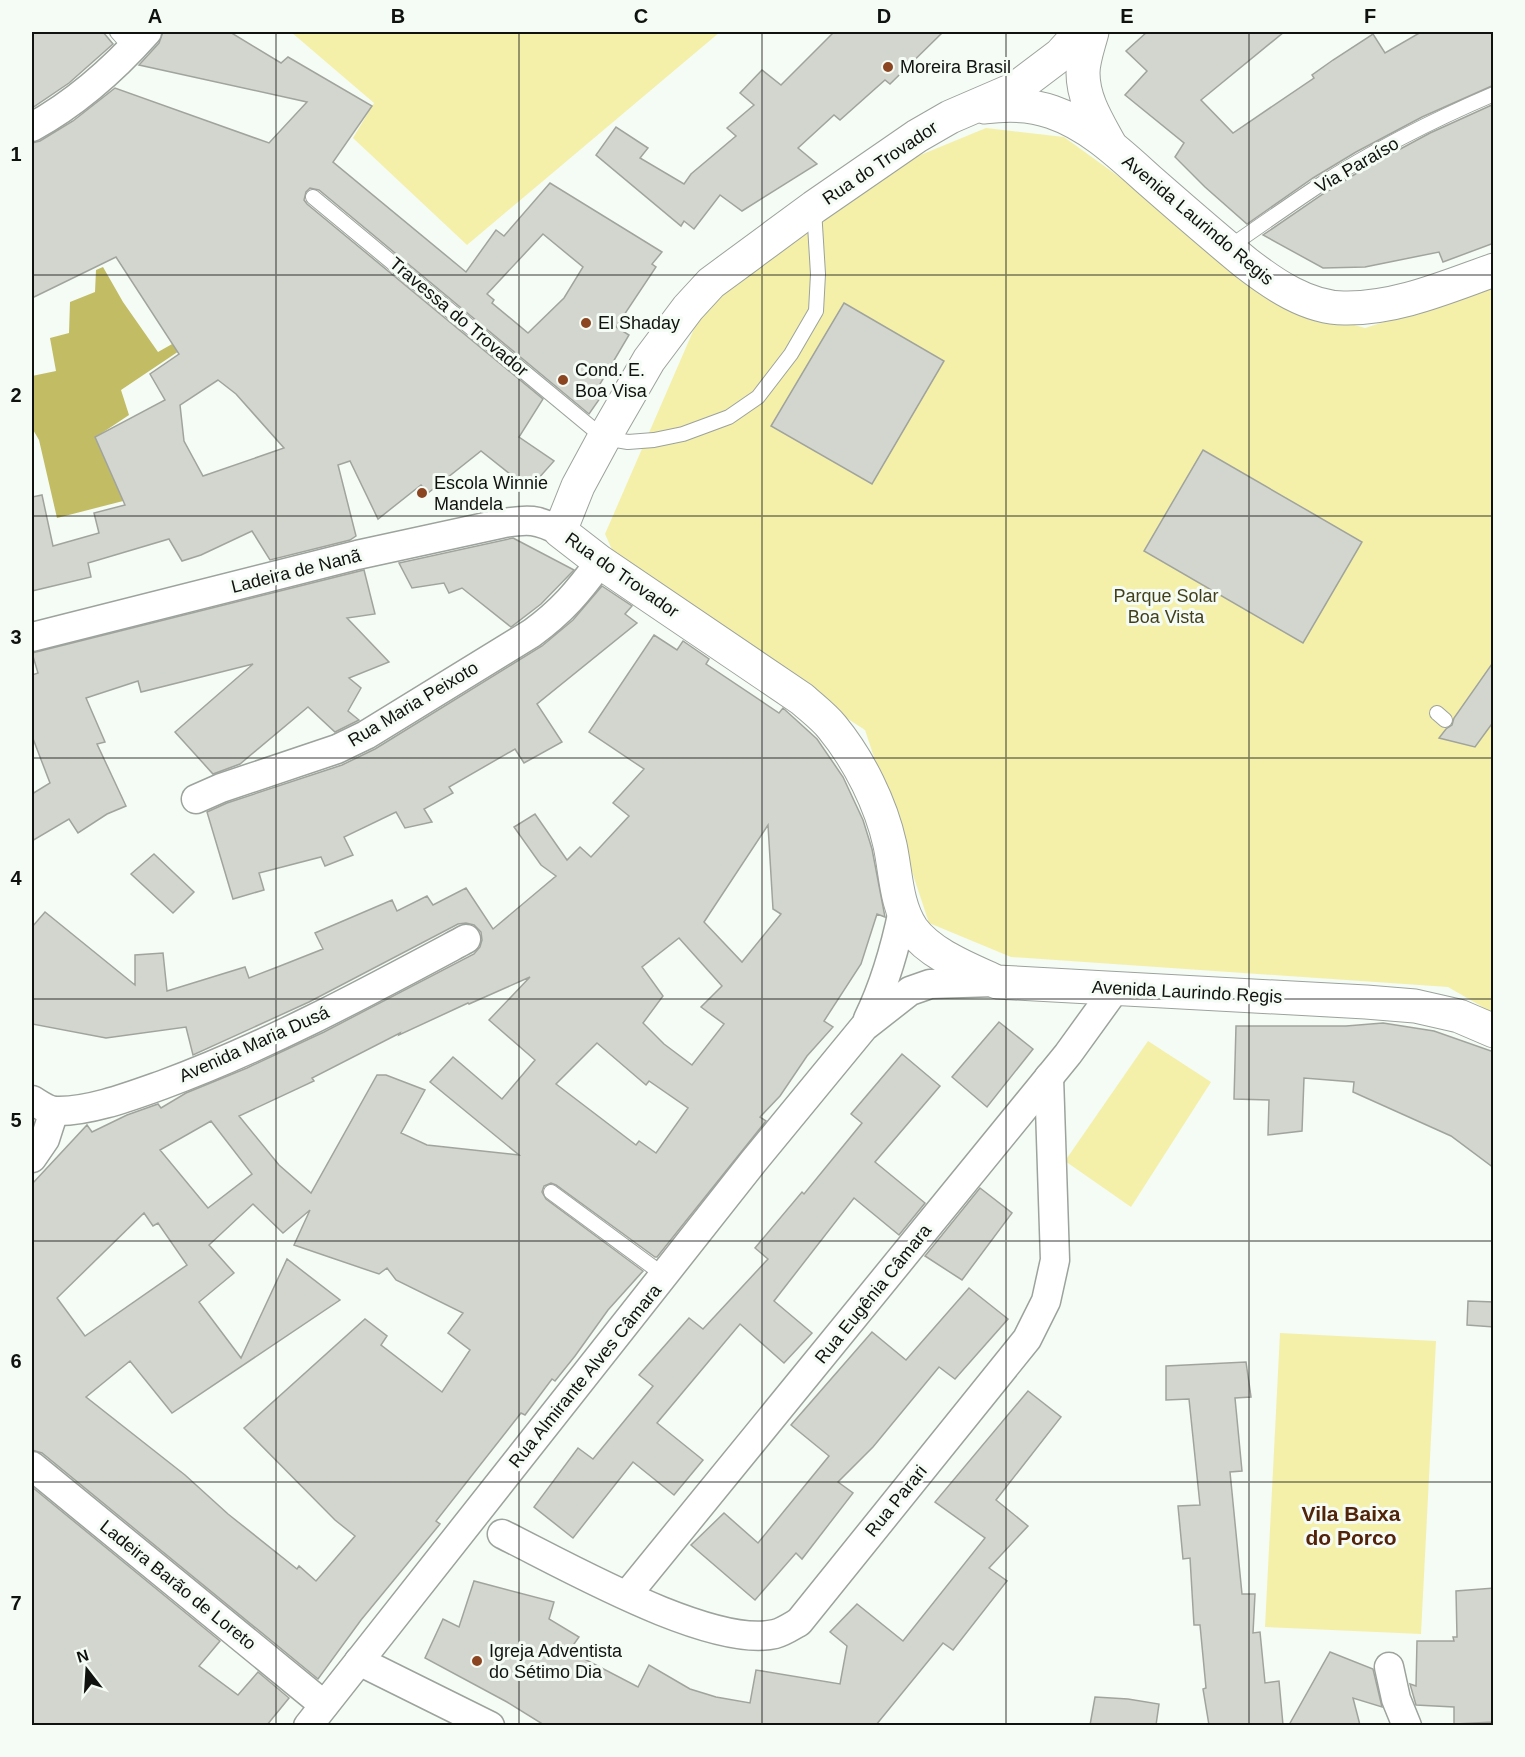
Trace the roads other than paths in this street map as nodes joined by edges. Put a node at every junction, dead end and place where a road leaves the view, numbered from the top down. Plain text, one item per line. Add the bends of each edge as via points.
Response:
1 (1082, 32) edge
2 (1092, 32) edge
3 (132, 37) edge
4 (1494, 94) edge
5 (974, 108) junction
6 (32, 127) edge
7 (1112, 147) junction
8 (313, 197) dead end
9 (814, 207) junction
10 (1228, 248) junction
11 (1494, 270) edge
12 (604, 438) junction
13 (560, 531) junction
14 (600, 562) junction
15 (32, 637) edge
16 (196, 799) dead end
17 (903, 910) junction
18 (466, 939) dead end
19 (997, 982) junction
20 (1115, 989) junction
21 (864, 1027) junction
22 (1494, 1031) edge
23 (1049, 1077) junction
24 (43, 1106) edge
25 (32, 1158) edge
26 (551, 1191) dead end
27 (665, 1276) junction
28 (32, 1466) edge
29 (502, 1534) dead end
30 (627, 1595) junction
31 (359, 1661) junction
32 (1389, 1667) dead end
33 (316, 1715) edge
34 (489, 1725) edge
35 (1407, 1725) edge

1 - 5 street, Rua do Trovador via 1038,73 1015,89
2 - 7 street, Avenida Laurindo Regis via 1083,72 1085,92
3 - 6 street via 82,94
4 - 10 lane, Via Paraíso via 1355,164
5 - 7 street, Avenida Laurindo Regis via 1030,106 1053,112 1080,124
5 - 9 street, Rua do Trovador via 917,136
7 - 10 street, Avenida Laurindo Regis
8 - 12 lane, Travessa do Trovador
9 - 12 street, Rua do Trovador via 711,283 688,308 650,360
9 - 12 lane via 816,311 791,354 758,398 729,417 683,434 628,442
10 - 11 street, Avenida Laurindo Regis via 1280,288 1342,308 1423,295
12 - 13 street, Rua do Trovador
13 - 14 street, Rua do Trovador
13 - 15 street, Ladeira de Nanã via 527,519 504,523 357,555
14 - 16 street, Rua Maria Peixoto via 579,591 549,621 366,735
14 - 17 street, Rua do Trovador via 802,699 831,726 854,757 873,796 890,843
17 - 19 street, Avenida Laurindo Regis via 913,930 932,948
17 - 21 street, Rua Almirante Alves Câmara via 895,949
18 - 24 street, Avenida Maria Dusá via 361,996 206,1069 135,1095 85,1107
19 - 20 street, Avenida Laurindo Regis
19 - 21 street, Rua Almirante Alves Câmara via 930,984 910,991
20 - 22 street, Avenida Laurindo Regis via 1415,1006 1459,1016
20 - 23 street, Rua Eugênia Câmara
21 - 27 street, Rua Almirante Alves Câmara
23 - 30 street, Rua Eugênia Câmara
23 - 30 street, Rua Parari via 1055,1260 1046,1301 1027,1339 800,1622 775,1634 729,1633 700,1626
24 - 25 street via 45,1139
26 - 27 lane
27 - 31 street, Rua Almirante Alves Câmara
28 - 33 street, Ladeira Barão de Loreto
29 - 30 street, Rua Parari
31 - 33 street, Rua Almirante Alves Câmara
31 - 34 street
32 - 35 street

